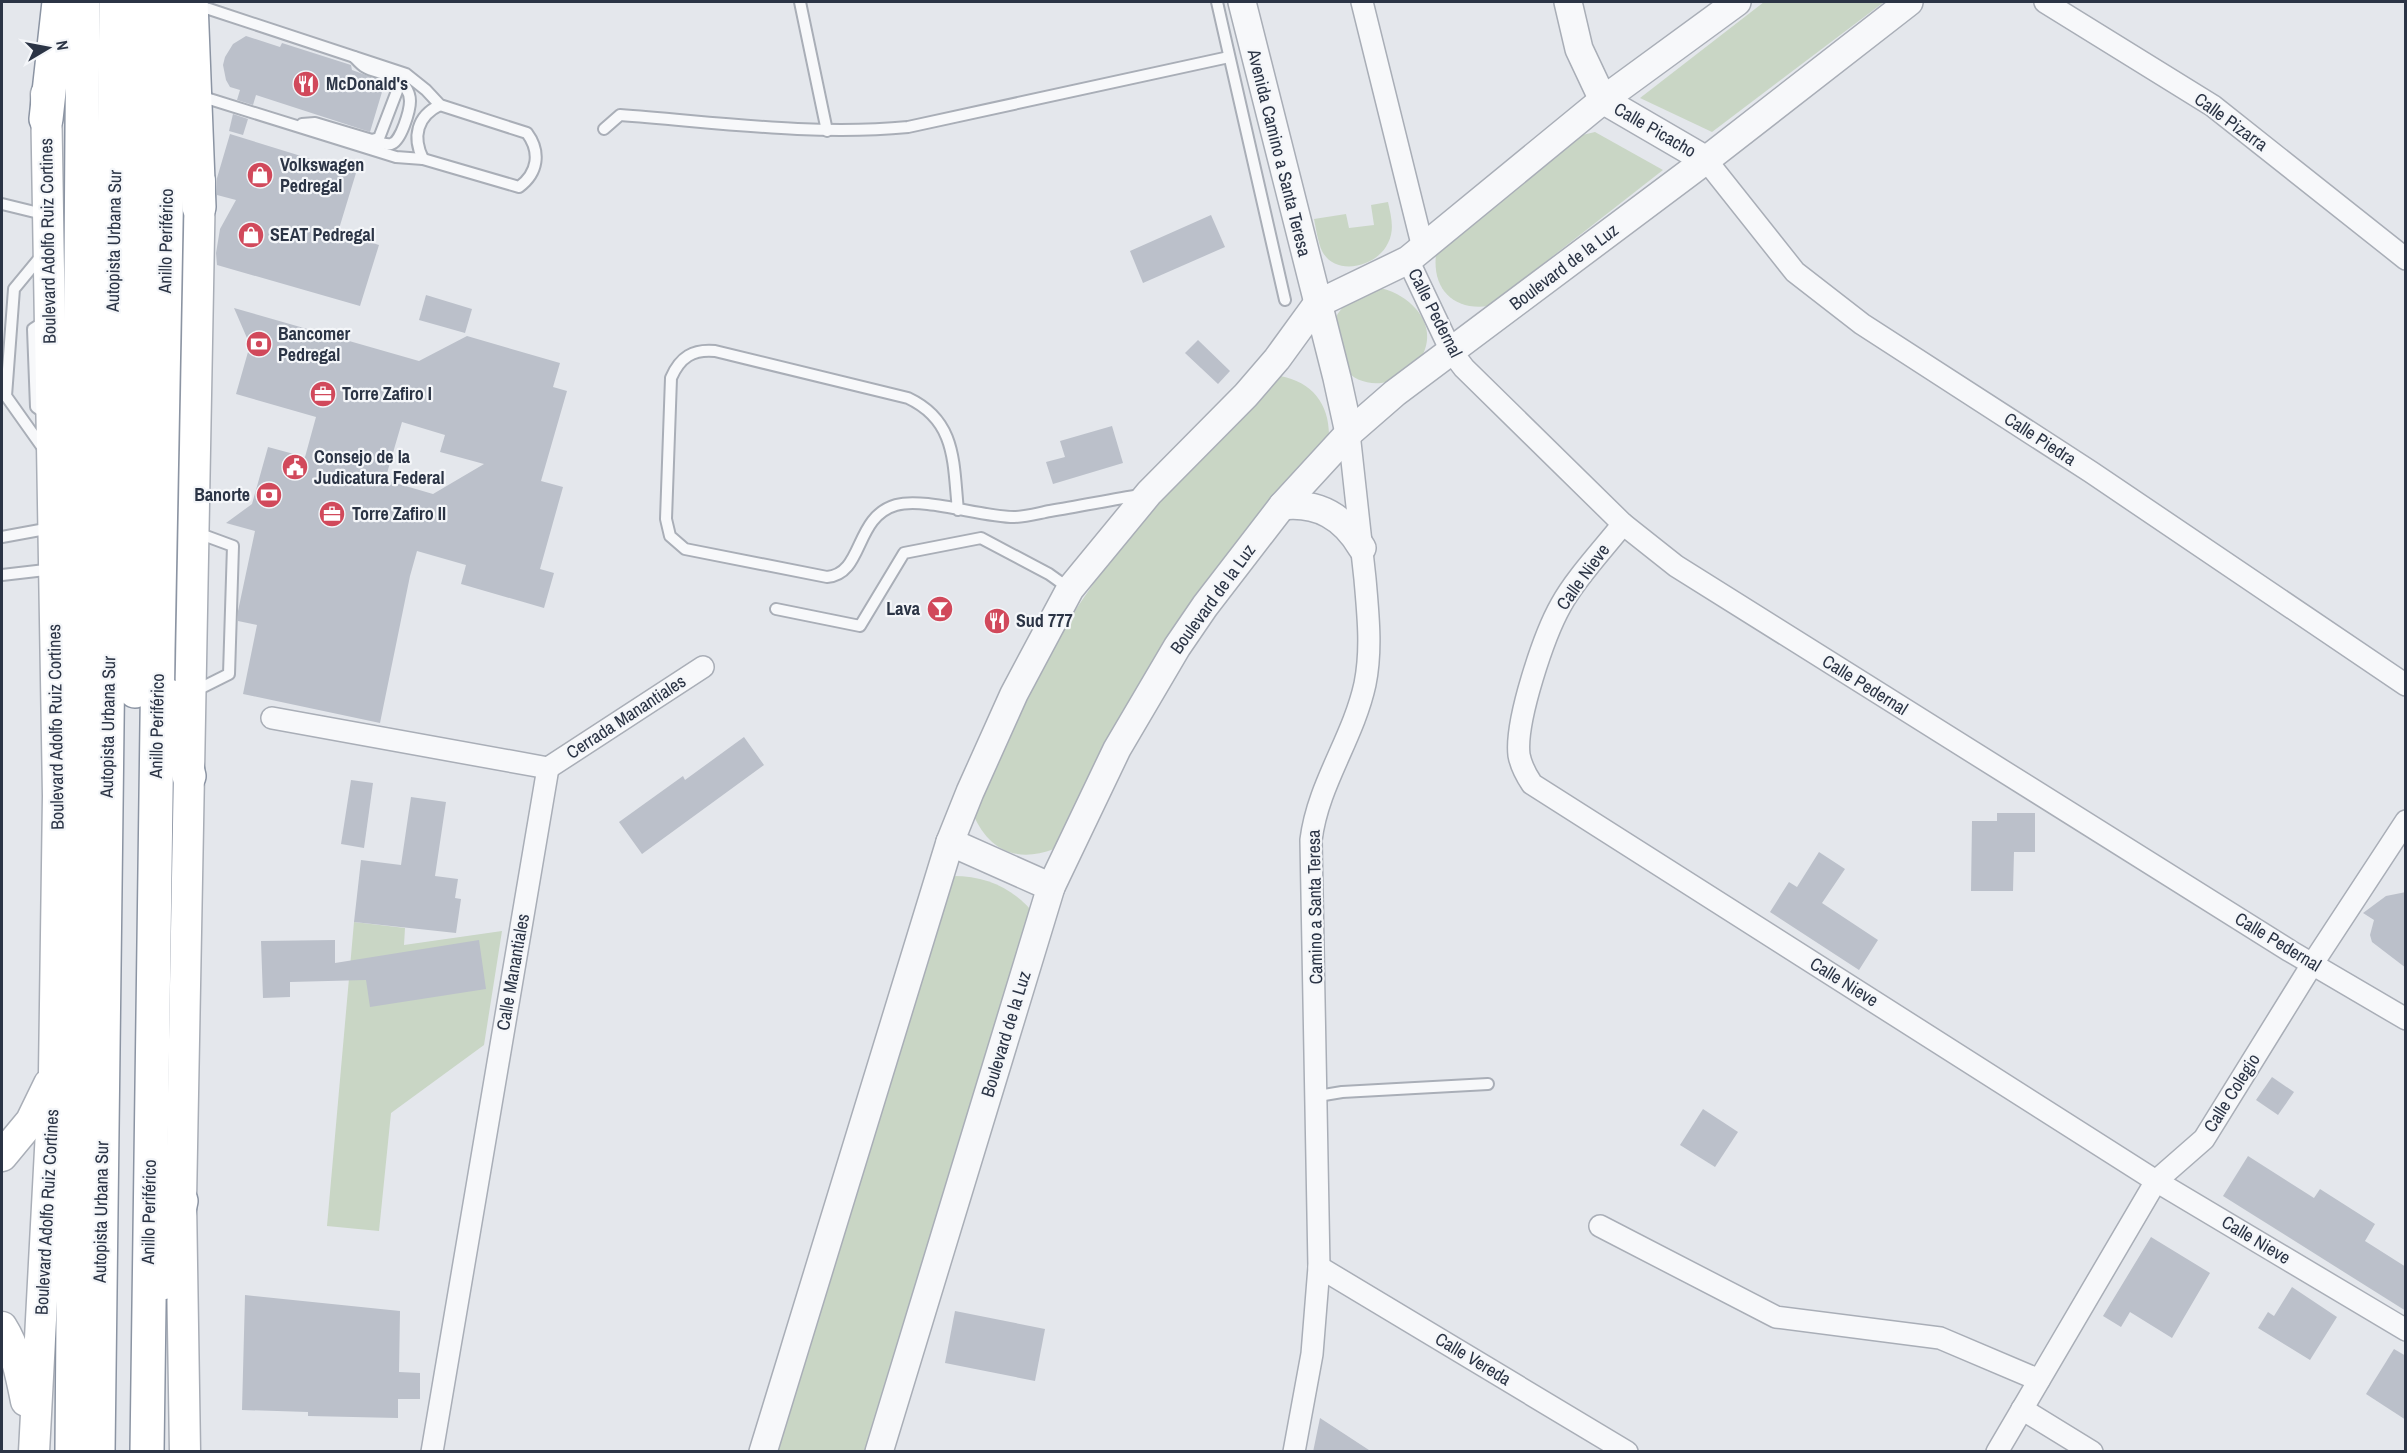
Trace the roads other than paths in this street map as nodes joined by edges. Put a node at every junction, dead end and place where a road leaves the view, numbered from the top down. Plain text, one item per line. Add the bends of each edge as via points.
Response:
1 (47, 2) edge
2 (59, 2) edge
3 (83, 2) edge
4 (116, 2) edge
5 (140, 2) edge
6 (167, 2) edge
7 (800, 2) edge
8 (1217, 2) edge
9 (1242, 2) edge
10 (1362, 2) edge
11 (1568, 2) edge
12 (1737, 2) edge
13 (1910, 2) edge
14 (2045, 2) edge
15 (198, 9) edge
16 (351, 55) junction
17 (1229, 57) junction
18 (393, 77) junction
19 (204, 97) junction
20 (1603, 100) junction
21 (440, 105) junction
22 (46, 119) junction
23 (292, 124) junction
24 (604, 129) dead end
25 (827, 131) junction
26 (372, 140) junction
27 (423, 159) junction
28 (1706, 160) junction
29 (168, 172) junction
30 (2, 204) edge
31 (199, 207) junction
32 (48, 215) junction
33 (48, 247) junction
34 (1415, 254) junction
35 (2406, 259) edge
36 (1285, 300) dead end
37 (1317, 304) junction
38 (1451, 351) junction
39 (4, 396) edge
40 (1349, 433) junction
41 (52, 462) junction
42 (1149, 493) junction
43 (1281, 506) junction
44 (958, 510) junction
45 (1623, 524) junction
46 (53, 527) junction
47 (2, 537) edge
48 (1362, 548) junction
49 (54, 569) junction
50 (2, 575) edge
51 (1070, 589) junction
52 (776, 609) dead end
53 (158, 651) junction
54 (703, 667) dead end
55 (2406, 685) edge
56 (272, 718) dead end
57 (548, 768) junction
58 (189, 776) junction
59 (2406, 821) edge
60 (950, 842) junction
61 (1051, 887) junction
62 (2313, 963) junction
63 (2406, 1019) edge
64 (54, 1074) junction
65 (1488, 1084) dead end
66 (1318, 1096) junction
67 (2, 1156) edge
68 (51, 1170) junction
69 (2156, 1181) junction
70 (181, 1201) junction
71 (1600, 1226) dead end
72 (1319, 1267) junction
73 (2, 1327) edge
74 (2406, 1330) edge
75 (72, 1335) junction
76 (147, 1346) junction
77 (2039, 1380) junction
78 (2022, 1409) junction
79 (34, 1443) edge
80 (72, 1452) edge
81 (98, 1452) edge
82 (129, 1452) edge
83 (147, 1452) edge
84 (185, 1452) edge
85 (432, 1452) edge
86 (763, 1452) edge
87 (879, 1452) edge
88 (1294, 1452) edge
89 (1627, 1452) edge
90 (1997, 1452) edge
91 (2092, 1452) edge

1 - 22 main road, Boulevard Adolfo Ruiz Cortines
2 - 22 highway
3 - 75 highway
4 - 81 highway, Autopista Urbana Sur
5 - 82 highway, Autopista Urbana Sur
6 - 29 highway, Anillo Periférico
7 - 25 lane
8 - 17 lane
9 - 37 street, Avenida Camino a Santa Teresa
10 - 34 street, Calle Pedernal
11 - 20 street via 1579,49
12 - 20 street
13 - 28 street, Boulevard de la Luz
14 - 35 street, Calle Pizarra via 2213,106
15 - 16 lane
15 - 19 main road
15 - 29 highway
15 - 31 highway
16 - 18 lane via 364,67
16 - 21 lane via 406,74
17 - 25 lane via 926,124 870,131
17 - 36 lane
18 - 26 lane via 397,91 381,136
18 - 26 lane via 402,82 411,101 401,135 388,145
19 - 23 lane
19 - 31 main road
20 - 28 street, Calle Picacho
20 - 34 street
21 - 27 lane via 426,114 418,128 418,150
21 - 27 lane via 527,132 535,147 536,164 519,187
22 - 32 main road, Boulevard Adolfo Ruiz Cortines
23 - 26 lane via 315,123
23 - 27 lane via 396,157
24 - 25 lane via 620,115
28 - 38 street, Boulevard de la Luz
28 - 55 street, Calle Piedra via 1795,272 1862,324 2091,472
29 - 53 highway, Anillo Periférico
30 - 32 lane
31 - 58 main road
32 - 33 main road, Boulevard Adolfo Ruiz Cortines
33 - 39 lane via 14,289
33 - 41 main road, Boulevard Adolfo Ruiz Cortines
34 - 37 street
34 - 38 street, Calle Pedernal
37 - 40 street, Camino a Santa Teresa
37 - 42 street via 1246,395
38 - 40 street, Boulevard de la Luz
38 - 45 street, Calle Pedernal
39 - 41 lane
40 - 43 street, Boulevard de la Luz
40 - 48 street, Camino a Santa Teresa
41 - 46 main road, Boulevard Adolfo Ruiz Cortines
42 - 44 lane via 1015,517
42 - 51 street
43 - 48 street via 1308,506 1333,515
43 - 61 street, Boulevard de la Luz via 1205,606 1146,697
44 - 44 lane via 949,440 936,418 919,403 716,351 690,354 675,368 671,378 666,519 670,536 685,549 834,576 850,564 868,526 885,510 907,504
45 - 62 street, Calle Pedernal via 1699,581
45 - 69 street, Calle Nieve via 1562,602 1543,644 1519,739 1522,767 1532,784
46 - 47 lane
46 - 49 main road, Boulevard Adolfo Ruiz Cortines
48 - 66 street, Camino a Santa Teresa via 1369,644 1365,683 1319,801 1311,840
49 - 50 lane
49 - 64 main road, Boulevard Adolfo Ruiz Cortines via 58,796
51 - 52 lane via 981,538 904,553 860,626
51 - 60 street via 1014,694
53 - 58 highway
53 - 76 highway, Anillo Periférico
54 - 57 street, Cerrada Manantiales
56 - 57 street
57 - 85 street, Calle Manantiales
58 - 70 main road
59 - 62 street, Calle Colegio
60 - 61 street
60 - 86 street
61 - 87 street, Boulevard de la Luz
62 - 63 street, Calle Pedernal
62 - 69 street, Calle Colegio via 2204,1139
64 - 67 main road via 31,1121
64 - 68 main road, Boulevard Adolfo Ruiz Cortines
65 - 66 lane
66 - 72 street, Camino a Santa Teresa
68 - 75 highway
68 - 79 main road, Boulevard Adolfo Ruiz Cortines
69 - 74 street, Calle Nieve
69 - 77 street, Calle Colegio
70 - 76 highway
70 - 84 main road
71 - 77 street via 1776,1317 1940,1338
72 - 88 street, Camino a Santa Teresa via 1312,1353
72 - 89 street, Calle Vereda
73 - 79 main road via 18,1365
75 - 80 highway
76 - 83 highway, Anillo Periférico
77 - 78 street, Calle Colegio
78 - 90 street, Calle Colegio
78 - 91 street

